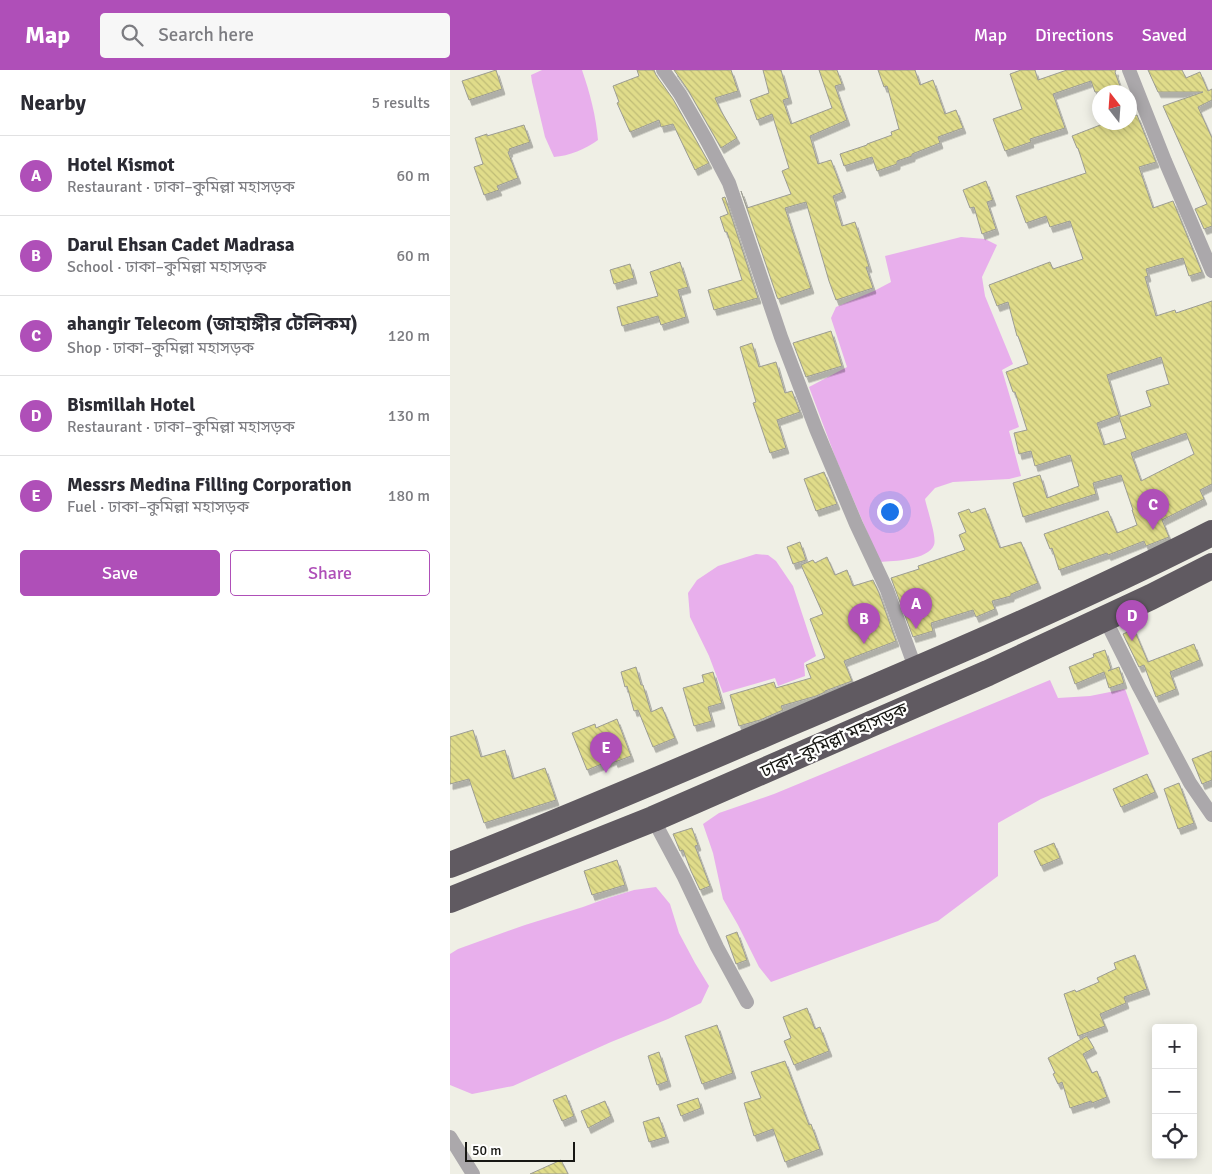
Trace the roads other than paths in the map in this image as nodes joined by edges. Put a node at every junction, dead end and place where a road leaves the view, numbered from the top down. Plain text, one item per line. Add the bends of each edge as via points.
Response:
1 (663, 70) edge
2 (1130, 70) edge
3 (1212, 271) edge
4 (1212, 533) edge
5 (1212, 566) edge
6 (1105, 618) junction
7 (916, 670) junction
8 (1212, 815) edge
9 (653, 820) junction
10 (538, 830) junction
11 (552, 859) junction
12 (450, 865) edge
13 (450, 900) edge
14 (747, 1002) dead end
15 (450, 1137) edge
16 (473, 1174) edge

1 - 7 street via 707,140 728,182 816,429 887,590
2 - 3 street
4 - 7 highway, ঢাকা–কুমিল্লা মহাসড়ক
5 - 6 highway, ঢাকা–কুমিল্লা মহাসড়ক
6 - 8 street via 1190,783
6 - 9 highway, ঢাকা–কুমিল্লা মহাসড়ক
7 - 10 highway, ঢাকা–কুমিল্লা মহাসড়ক
9 - 11 highway, ঢাকা–কুমিল্লা মহাসড়ক
9 - 14 street
10 - 11 highway
10 - 12 highway, ঢাকা–কুমিল্লা মহাসড়ক
11 - 13 highway, ঢাকা–কুমিল্লা মহাসড়ক
15 - 16 street

